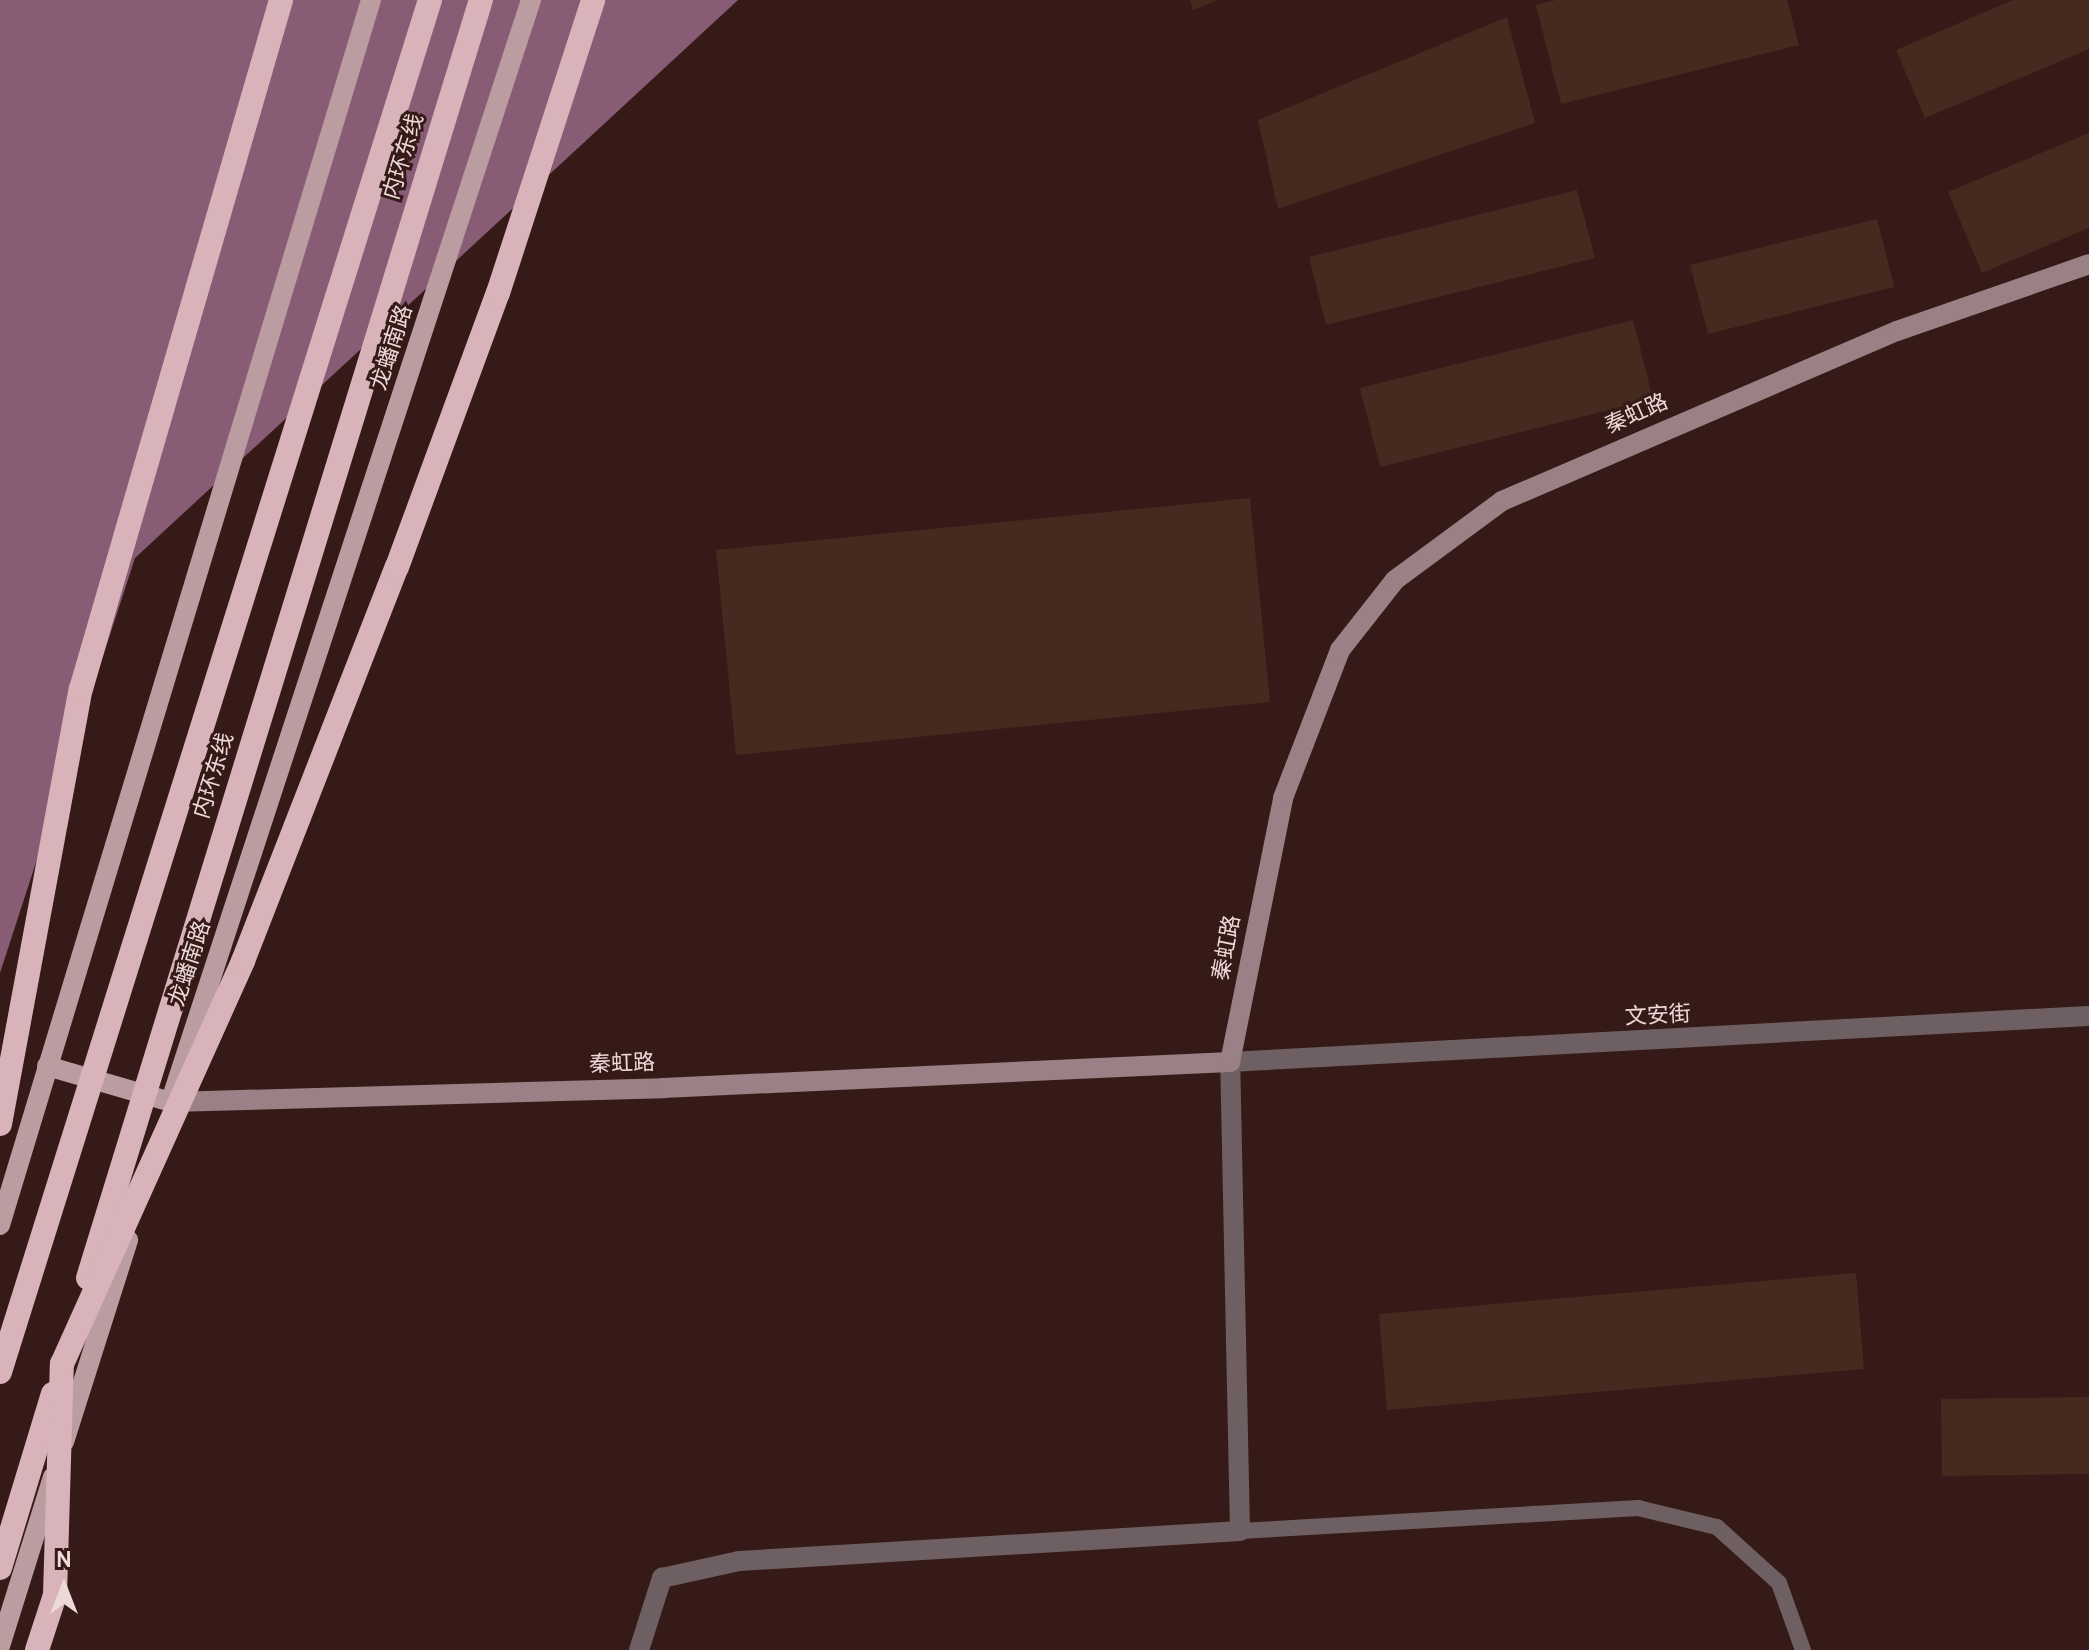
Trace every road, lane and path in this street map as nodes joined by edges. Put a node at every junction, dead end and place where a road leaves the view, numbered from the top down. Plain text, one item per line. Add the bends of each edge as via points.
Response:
1 (281, 0) edge
2 (371, 0) edge
3 (430, 0) edge
4 (481, 0) edge
5 (531, 0) edge
6 (593, 0) edge
7 (2089, 264) edge
8 (2089, 1016) edge
9 (1230, 1062) junction
10 (47, 1066) junction
11 (171, 1102) junction
12 (0, 1124) edge
13 (0, 1225) edge
14 (62, 1364) junction
15 (0, 1372) edge
16 (1240, 1531) junction
17 (0, 1568) edge
18 (0, 1646) edge
19 (37, 1650) edge
20 (639, 1650) edge
21 (1803, 1650) edge

1 - 12 highway via 81,689
2 - 10 main road
3 - 15 highway, 内环东线
4 - 14 highway, 内环东线
5 - 11 main road, 龙蟠南路
6 - 14 highway via 498,293 380,611 243,961
7 - 9 street, 秦虹路 via 1897,331 1517,495 1395,580 1340,650 1283,798
8 - 9 street, 文安街
9 - 11 street, 秦虹路 via 663,1088
9 - 16 street
10 - 11 main road
10 - 13 main road
11 - 18 main road, 龙蟠南路
14 - 17 highway, 内环东线
14 - 19 highway via 55,1595
16 - 20 street via 739,1561 662,1578
16 - 21 lane via 1638,1508 1717,1527 1779,1583

